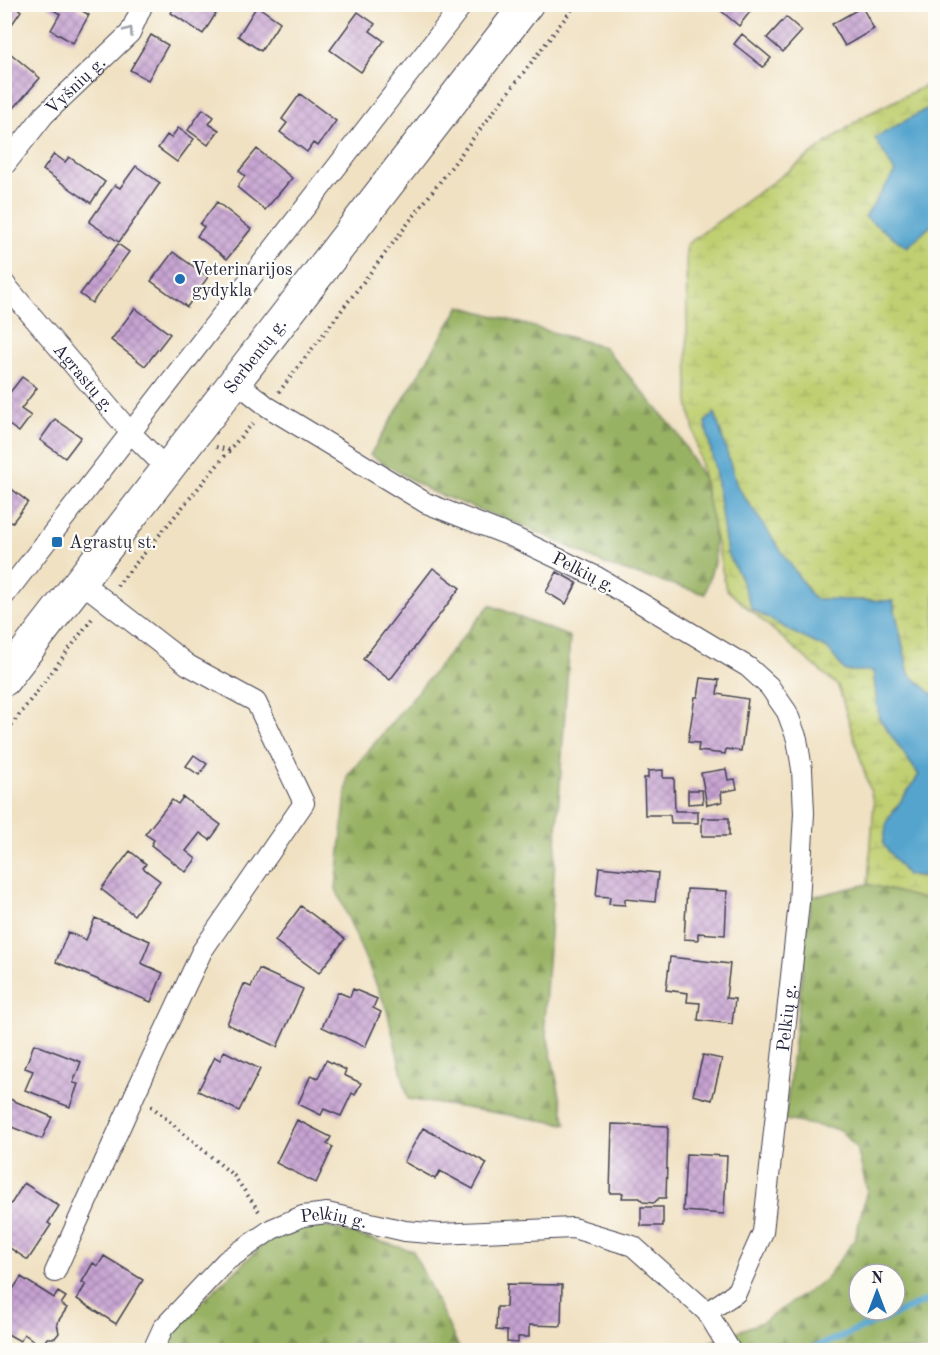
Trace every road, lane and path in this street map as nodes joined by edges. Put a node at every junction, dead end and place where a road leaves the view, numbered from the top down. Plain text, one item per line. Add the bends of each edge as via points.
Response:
1 (143, 4) edge
2 (463, 4) edge
3 (527, 4) edge
4 (576, 4) edge
5 (4, 166) edge
6 (378, 260) dead end
7 (4, 283) edge
8 (235, 381) junction
9 (132, 433) junction
10 (167, 470) junction
11 (81, 582) junction
12 (4, 596) edge
13 (4, 680) edge
14 (135, 1094) junction
15 (272, 1229) junction
16 (55, 1272) dead end
17 (707, 1312) junction
18 (153, 1350) edge
19 (730, 1350) edge

5 -> 1 street, Vyšnių g. via 44,115 130,33
2 - 9 street
3 - 8 main road, Serbentų g.
4 - 6 path
7 - 9 street, Agrastų g.
8 - 10 main road, Serbentų g.
8 - 17 street, Pelkių g. via 268,406 426,503 513,537 586,572 748,667 769,686 787,712 797,739 804,813 799,903 763,1232 736,1293
9 - 10 street, Agrastų g.
9 - 12 street
10 - 11 main road, Serbentų g.
11 - 13 main road, Serbentų g.
11 - 14 street via 188,665 256,702 304,803 202,951
14 - 15 path via 234,1176
14 - 16 street
15 - 17 street, Pelkių g. via 303,1216 327,1213 405,1231 440,1234 573,1228 633,1246
15 - 18 street, Pelkių g. via 226,1261 163,1328
17 - 19 street

